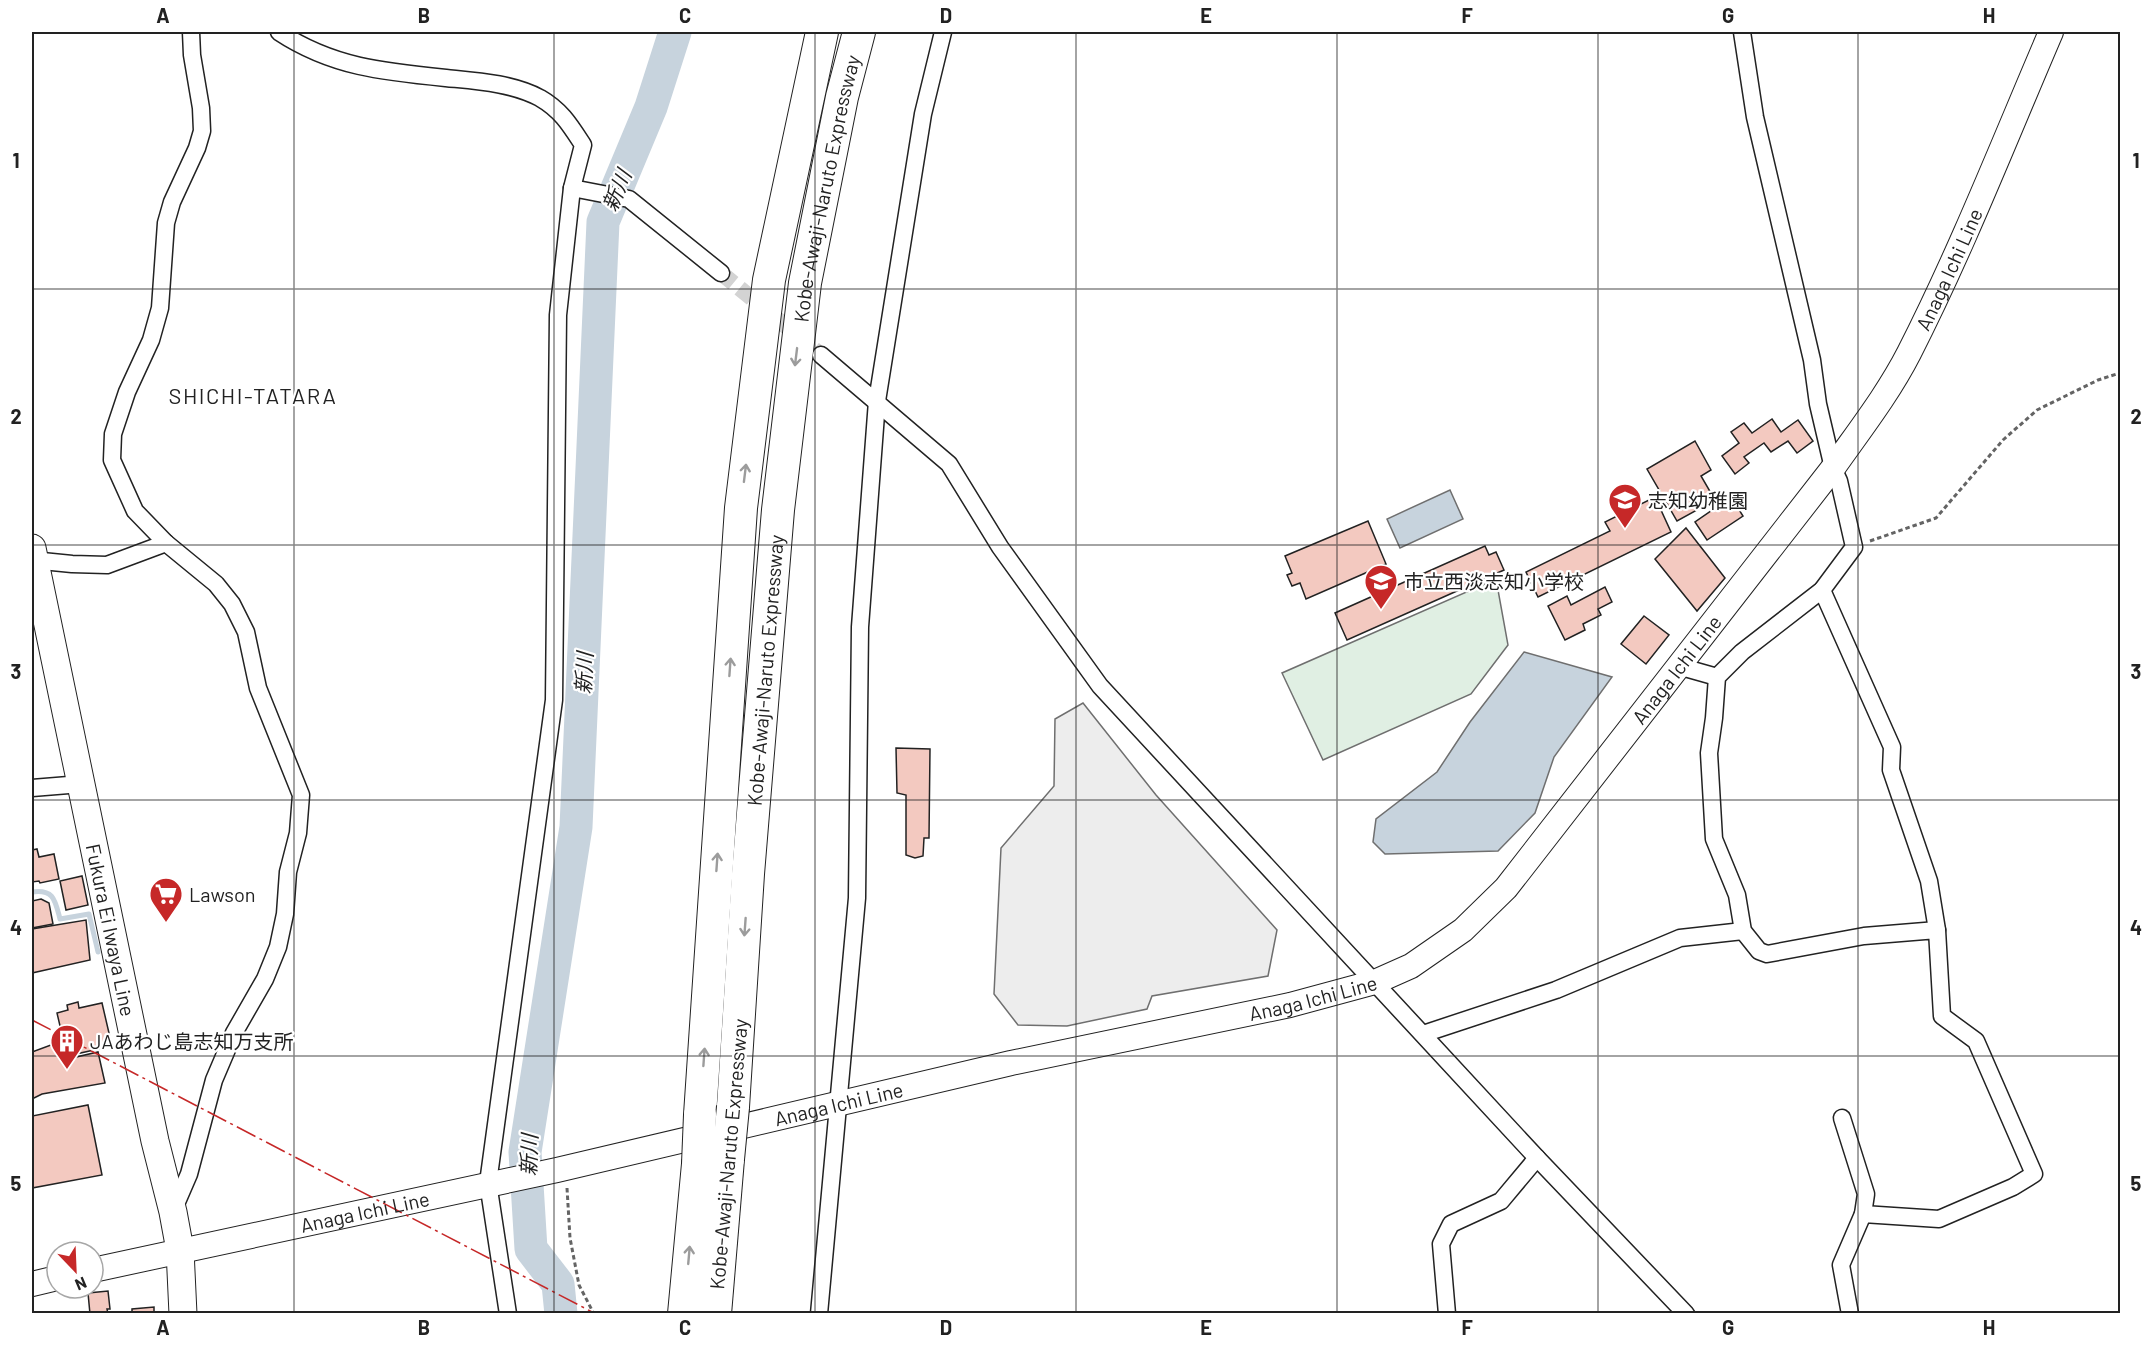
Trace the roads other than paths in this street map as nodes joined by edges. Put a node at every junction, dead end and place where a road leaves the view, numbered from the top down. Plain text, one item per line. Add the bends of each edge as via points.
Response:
1 (191, 32) edge
2 (279, 32) edge
3 (822, 32) edge
4 (859, 32) edge
5 (943, 32) edge
6 (1742, 32) edge
7 (2051, 32) edge
8 (572, 188) junction
9 (721, 273) tunnel mouth
10 (821, 355) tunnel mouth
11 (877, 401) junction
12 (1833, 468) junction
13 (166, 543) junction
14 (33, 556) edge
15 (1822, 590) junction
16 (1678, 666) junction
17 (1717, 677) junction
18 (81, 784) junction
19 (32, 788) edge
20 (1936, 930) junction
21 (1743, 931) junction
22 (1375, 982) junction
23 (1423, 1034) junction
24 (838, 1104) junction
25 (1842, 1118) dead end
26 (1537, 1158) junction
27 (713, 1162) junction
28 (497, 1181) junction
29 (173, 1212) junction
30 (1863, 1214) junction
31 (180, 1250) junction
32 (105, 1267) edge
33 (183, 1314) edge
34 (508, 1314) edge
35 (684, 1314) edge
36 (715, 1314) edge
37 (819, 1314) edge
38 (1447, 1314) edge
39 (1686, 1314) edge
40 (1850, 1314) edge

1 - 13 street via 201,131 166,223 160,308 151,340 112,434 112,460 135,511
2 - 8 street via 329,58 357,67 511,87 540,98 565,117 583,145
27 -> 3 highway, Kobe-Awaji-Naruto Expressway, bridge via 700,1115 741,508 769,280
4 -> 27 highway, Kobe-Awaji-Naruto Expressway, bridge via 842,97 805,284 778,510 733,1107
5 - 11 street via 923,114
6 - 12 street via 1755,117
7 - 12 main road, Anaga Ichi Line via 1908,355
8 - 9 street via 628,200
8 - 28 street via 558,315 554,700
10 - 11 street
11 - 22 street via 949,464 1000,548 1100,686
11 - 24 street via 860,627 857,898
12 - 15 street via 1854,547
12 - 16 main road, Anaga Ichi Line
13 - 14 street via 107,565 72,564
13 - 29 street via 216,584 232,604 246,632 258,688 301,795 278,947 214,1080 189,1174
14 - 18 main road, Fukura Ei Iwaya Line
15 - 17 street via 1742,652
15 - 20 street via 1892,747 1891,770 1929,881
16 - 17 street
16 - 22 main road, Anaga Ichi Line via 1506,888 1463,930 1411,966
17 - 21 street via 1709,753 1714,839 1737,895
18 - 19 street
18 - 29 main road, Fukura Ei Iwaya Line
20 - 21 street via 1864,936 1767,954 1759,951
20 - 30 street via 1942,1016 1976,1041 2034,1174 1940,1219
21 - 23 street via 1680,938 1556,990
22 - 23 street
22 - 24 main road, Anaga Ichi Line via 1290,1005 1011,1063
23 - 26 street
24 - 28 main road, Anaga Ichi Line
24 - 37 street
25 - 30 street via 1866,1194
26 - 38 street via 1501,1201 1451,1224 1441,1244
26 - 39 street
35 -> 27 highway, Kobe-Awaji-Naruto Expressway
27 - 36 highway, Kobe-Awaji-Naruto Expressway
28 - 31 main road, Anaga Ichi Line
28 - 34 street
29 - 31 main road, Fukura Ei Iwaya Line
30 - 40 street via 1841,1264
31 - 32 main road, Anaga Ichi Line
31 - 33 main road, Fukura Ei Iwaya Line

